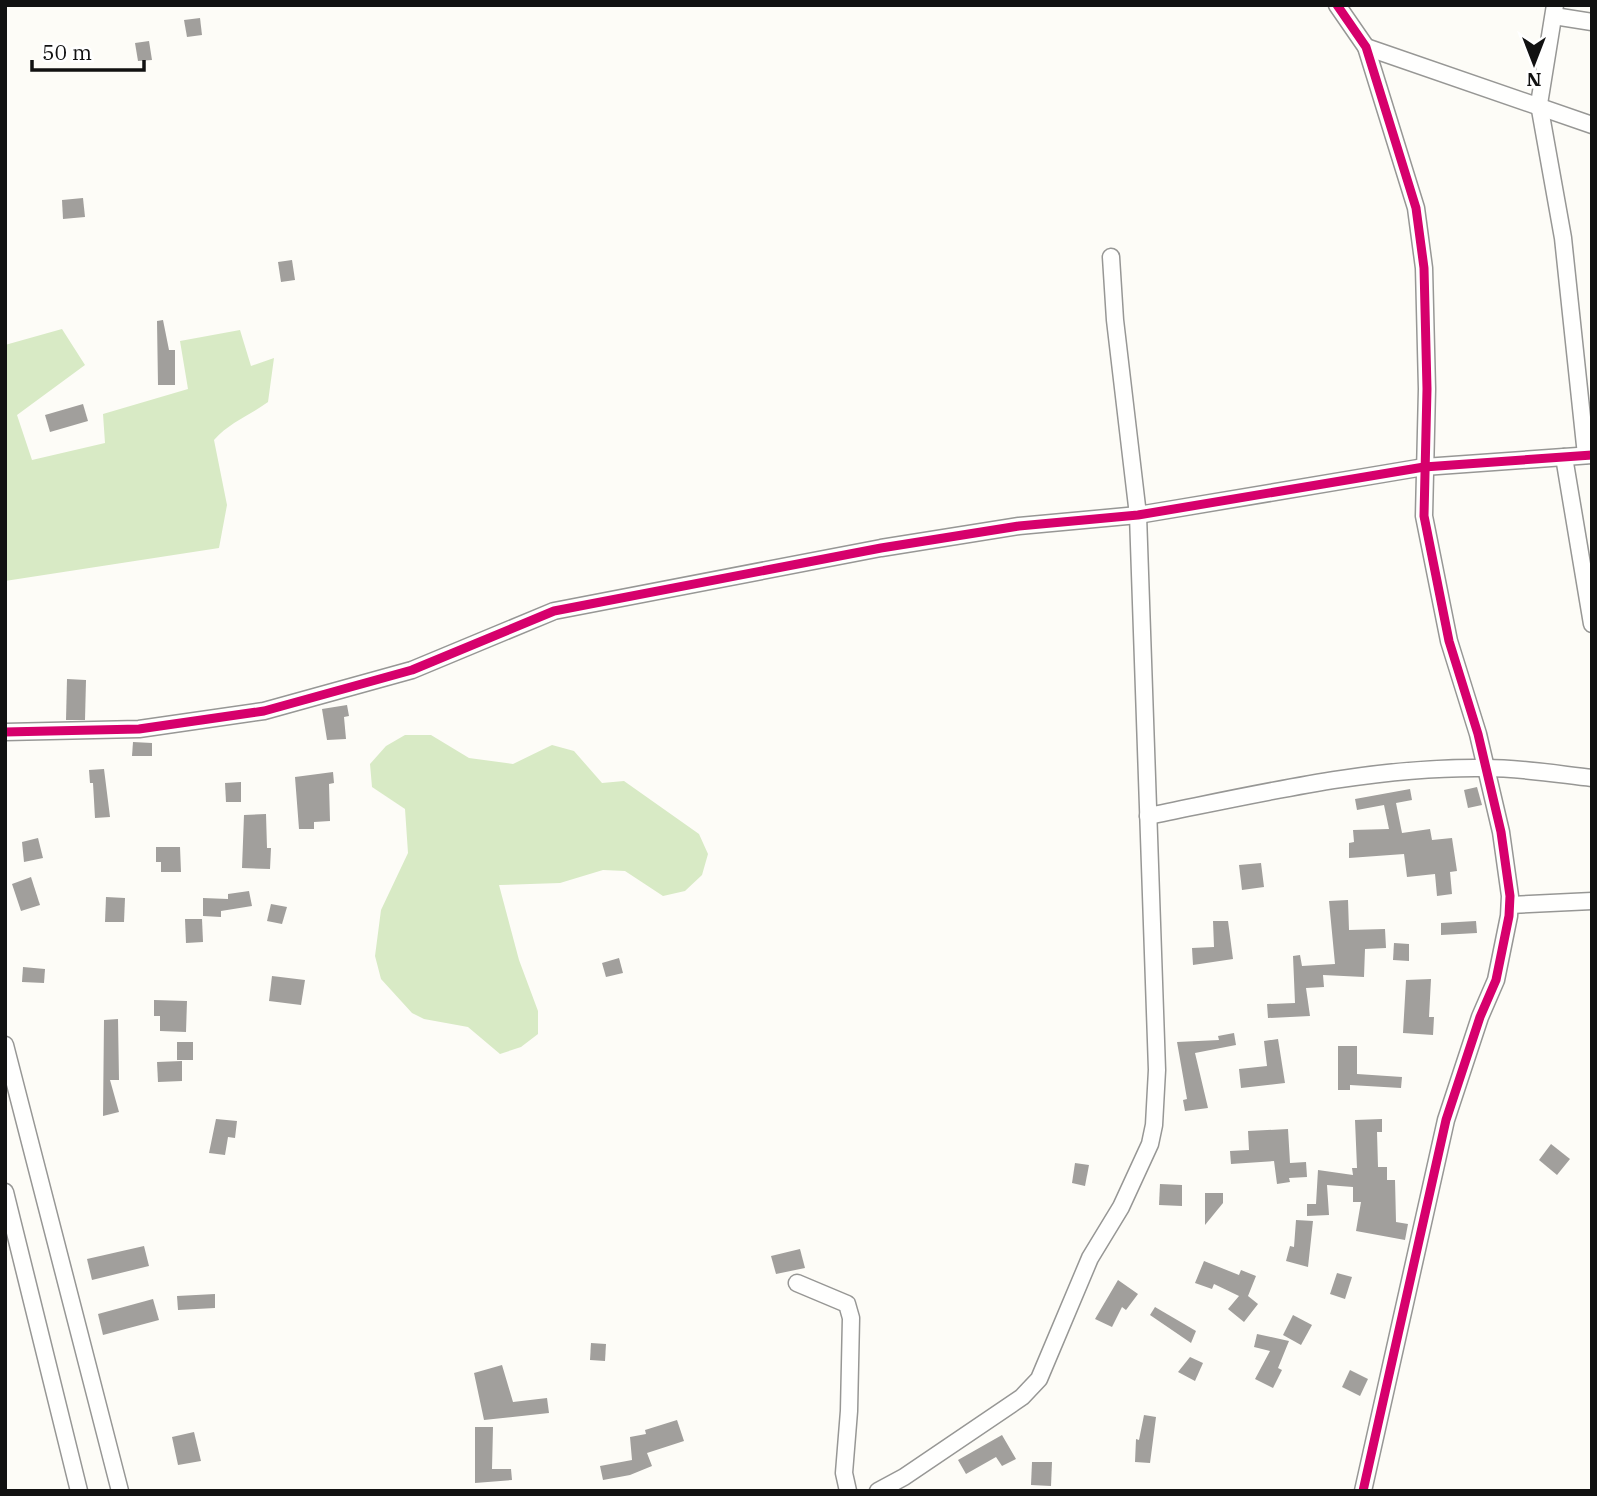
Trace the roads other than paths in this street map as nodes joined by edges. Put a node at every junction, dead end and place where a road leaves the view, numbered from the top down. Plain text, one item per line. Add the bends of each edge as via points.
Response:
1 (1337, 5) edge
2 (1555, 11) edge
3 (1592, 22) edge
4 (1366, 47) junction
5 (1539, 104) junction
6 (1592, 125) edge
7 (1111, 257) dead end
8 (1589, 455) edge
9 (1564, 457) junction
10 (1424, 467) junction
11 (1138, 515) junction
12 (1592, 624) edge
13 (5, 732) edge
14 (1486, 768) junction
15 (1592, 778) edge
16 (1148, 816) junction
17 (1592, 901) edge
18 (1510, 905) junction
19 (5, 1045) edge
20 (5, 1192) edge
21 (797, 1283) dead end
22 (79, 1491) edge
23 (120, 1491) edge
24 (848, 1491) edge
25 (878, 1491) edge
26 (1363, 1491) edge

1 - 4 street
2 - 3 street
2 - 5 street
4 - 5 street
4 - 10 street via 1416,208 1424,268
5 - 6 street
5 - 8 street via 1563,238
7 - 11 street
8 - 9 street
9 - 10 street
9 - 12 street
10 - 11 street
10 - 14 street via 1424,516 1449,641
11 - 13 street via 978,533 604,599 554,611 412,670 264,711 139,729
11 - 16 street
14 - 15 street
14 - 16 street via 1351,780
14 - 18 street via 1502,832
16 - 25 street via 1157,1070 1150,1144 1121,1208 1090,1258 1039,1379 1022,1397
17 - 18 street
18 - 26 street via 1496,980 1446,1120
19 - 23 street
20 - 22 street
21 - 24 street via 847,1304 851,1318 844,1473

